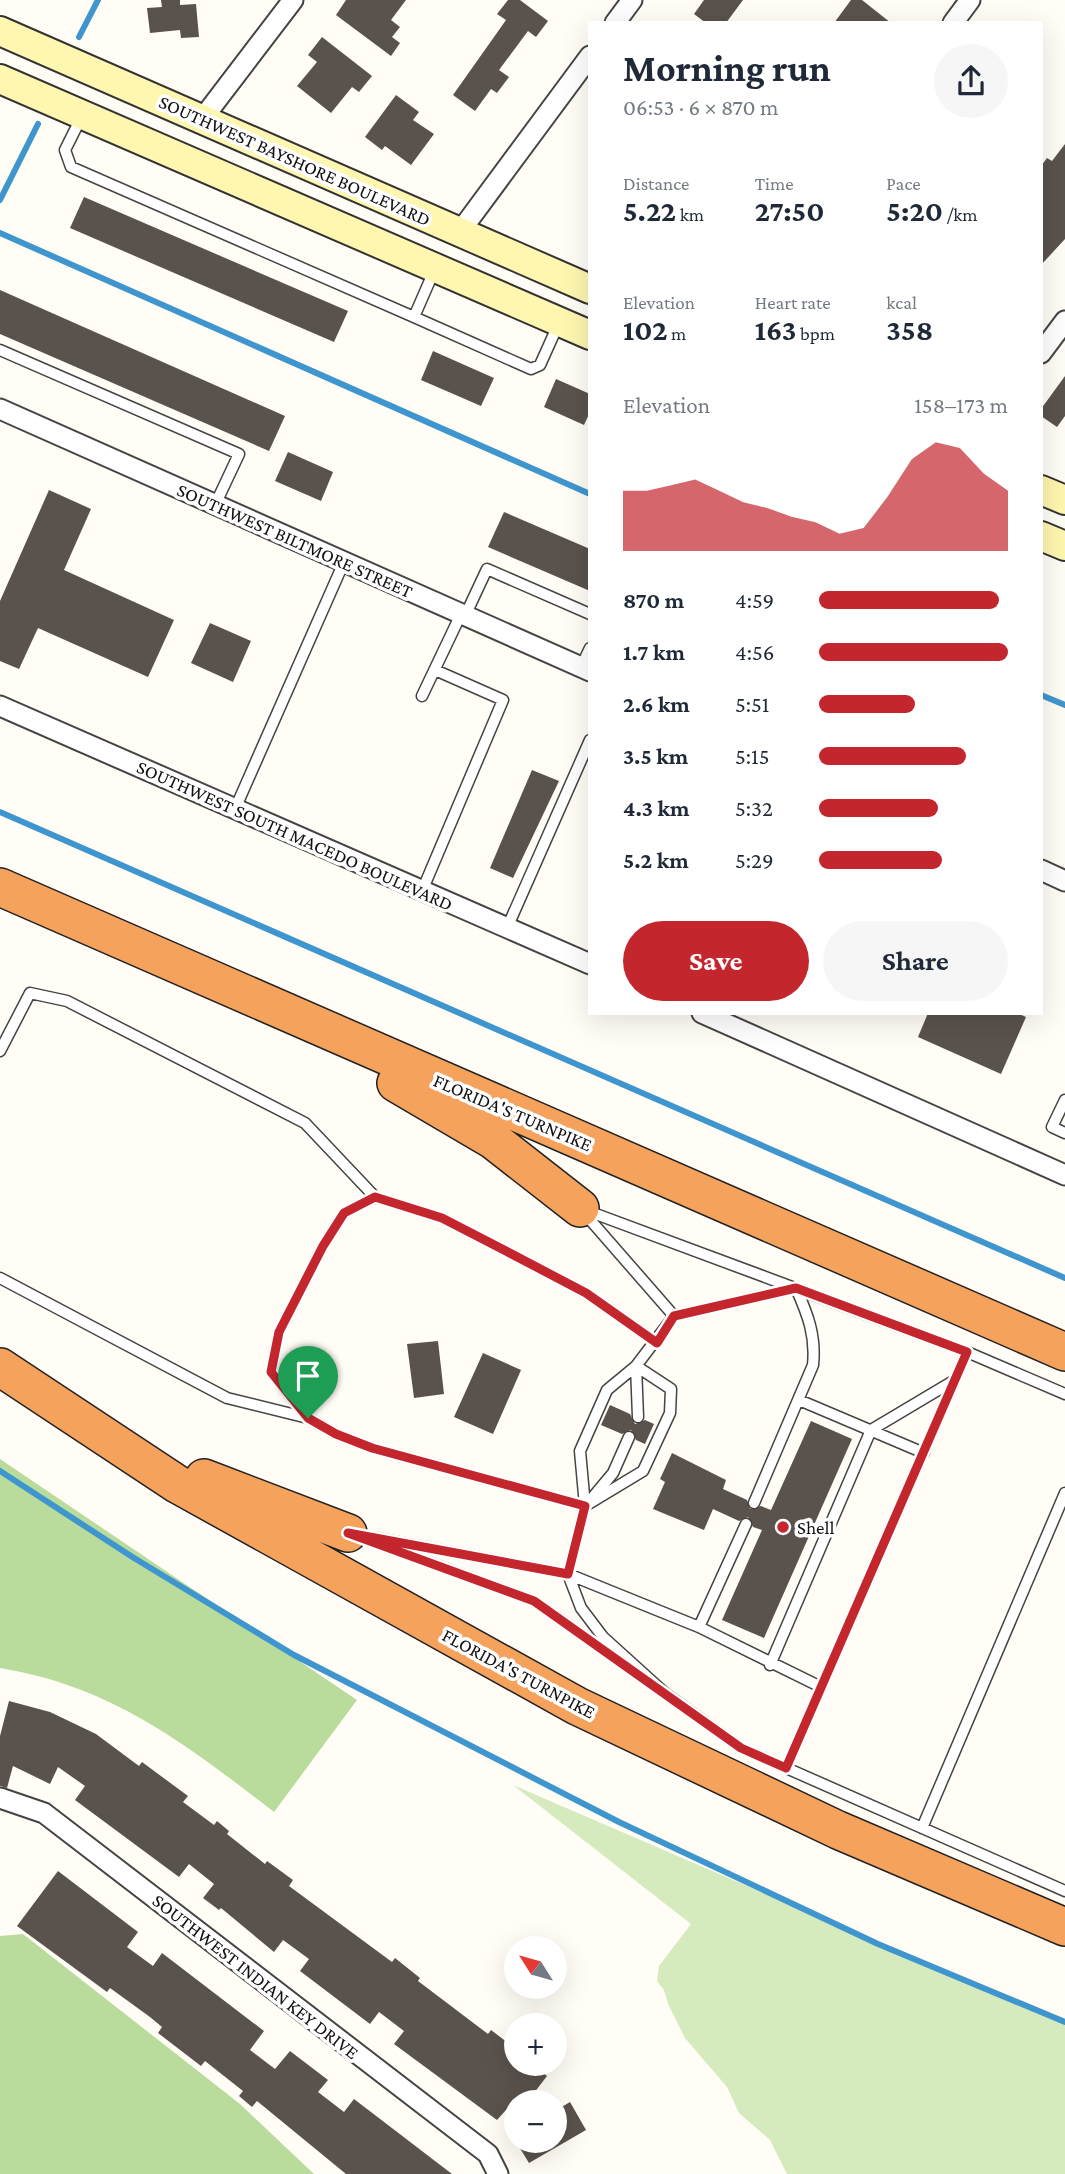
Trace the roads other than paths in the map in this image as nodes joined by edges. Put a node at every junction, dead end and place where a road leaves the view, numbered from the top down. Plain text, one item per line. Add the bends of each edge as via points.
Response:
1 (293, 0) edge
2 (632, 0) edge
3 (970, 0) edge
4 (616, 21) edge
5 (954, 21) edge
6 (0, 31) edge
7 (588, 59) edge
8 (0, 79) edge
9 (82, 114) junction
10 (202, 118) junction
11 (245, 184) junction
12 (459, 233) junction
13 (444, 271) junction
14 (588, 288) edge
15 (588, 304) edge
16 (414, 317) junction
17 (1065, 321) edge
18 (559, 322) junction
19 (588, 334) edge
20 (0, 350) edge
21 (1043, 350) edge
22 (0, 409) edge
23 (1043, 491) edge
24 (1065, 500) edge
25 (215, 505) junction
26 (1043, 537) edge
27 (1065, 546) edge
28 (344, 562) junction
29 (588, 613) edge
30 (463, 615) junction
31 (585, 669) edge
32 (435, 670) junction
33 (422, 696) dead end
34 (0, 706) edge
35 (588, 745) edge
36 (235, 809) junction
37 (1043, 871) edge
38 (1065, 881) edge
39 (0, 887) edge
40 (422, 891) junction
41 (507, 928) junction
42 (588, 963) edge
43 (222, 986) junction
44 (711, 1015) edge
45 (0, 1051) edge
46 (1065, 1100) edge
47 (1065, 1133) edge
48 (1065, 1175) edge
49 (375, 1197) junction
50 (580, 1208) junction
51 (0, 1278) edge
52 (796, 1288) junction
53 (674, 1316) junction
54 (657, 1343) junction
55 (967, 1352) junction
56 (1065, 1352) edge
57 (636, 1366) junction
58 (0, 1367) edge
59 (955, 1379) junction
60 (1065, 1394) edge
61 (799, 1400) junction
62 (71, 1415) junction
63 (308, 1418) junction
64 (638, 1418) dead end
65 (871, 1430) junction
66 (629, 1437) dead end
67 (923, 1453) junction
68 (1065, 1493) edge
69 (754, 1503) dead end
70 (585, 1506) junction
71 (746, 1524) dead end
72 (348, 1533) junction
73 (568, 1574) junction
74 (699, 1627) junction
75 (770, 1665) junction
76 (821, 1687) junction
77 (666, 1694) junction
78 (786, 1768) junction
79 (0, 1798) edge
80 (922, 1828) junction
81 (1065, 1891) edge
82 (1065, 1927) edge
83 (498, 2174) edge

1 - 10 street
2 - 4 street
3 - 5 street
6 - 10 main road, SOUTHWEST BAYSHORE BOULEVARD
7 - 12 street
8 - 9 main road
9 - 11 main road
9 - 16 lane via 65,150 71,167
10 - 12 main road, SOUTHWEST BAYSHORE BOULEVARD
11 - 12 main road via 256,181 286,187 404,240 441,242
11 - 13 main road
12 - 14 main road, SOUTHWEST BAYSHORE BOULEVARD
13 - 15 main road via 480,259
13 - 16 lane
13 - 18 main road
16 - 18 lane via 531,369 540,365
17 - 21 street
18 - 19 main road
20 - 25 lane via 239,454
22 - 25 street, SOUTHWEST BILTMORE STREET
23 - 24 main road
25 - 28 street, SOUTHWEST BILTMORE STREET
26 - 27 main road
28 - 30 street, SOUTHWEST BILTMORE STREET
28 - 36 lane
29 - 30 lane via 487,569
30 - 31 street, SOUTHWEST BILTMORE STREET
30 - 32 lane
32 - 33 lane
32 - 40 lane via 503,700
34 - 36 street, SOUTHWEST SOUTH MACEDO BOULEVARD
35 - 41 lane
36 - 40 street, SOUTHWEST SOUTH MACEDO BOULEVARD
37 - 38 street
39 - 43 highway, FLORIDA'S TURNPIKE
40 - 41 street, SOUTHWEST SOUTH MACEDO BOULEVARD
41 - 42 street, SOUTHWEST SOUTH MACEDO BOULEVARD
43 - 50 highway via 283,1030 397,1084 493,1140
43 - 56 highway, FLORIDA'S TURNPIKE
44 - 48 street
45 - 49 lane via 30,993 67,1001 305,1123
46 - 47 lane via 1052,1128
49 - 54 lane via 442,1218 586,1293
49 - 63 lane via 344,1213 279,1332 271,1372
50 - 52 lane
50 - 53 lane
51 - 63 lane via 227,1398
52 - 53 lane
52 - 55 lane
52 - 61 lane via 816,1342 813,1365
53 - 54 lane
54 - 57 lane
55 - 59 lane
55 - 60 lane
57 - 64 lane
57 - 70 lane via 607,1390 579,1451
57 - 70 lane via 671,1389 670,1413 643,1471
58 - 62 highway, FLORIDA'S TURNPIKE
59 - 65 lane
59 - 67 lane
61 - 65 lane
61 - 69 lane
62 - 72 highway via 201,1477
62 - 82 highway, FLORIDA'S TURNPIKE via 177,1484 578,1706 838,1830
63 - 70 lane via 372,1448
65 - 67 lane
65 - 75 lane
66 - 70 lane via 613,1474
67 - 76 lane
68 - 80 lane
70 - 73 lane
71 - 74 lane
72 - 73 lane
72 - 77 lane via 534,1601
73 - 74 lane
73 - 77 lane via 582,1608 603,1637
74 - 75 lane
75 - 76 lane
76 - 78 lane
77 - 78 lane via 741,1748
78 - 80 lane
79 - 83 street, SOUTHWEST INDIAN KEY DRIVE via 44,1813 488,2154
80 - 81 lane

